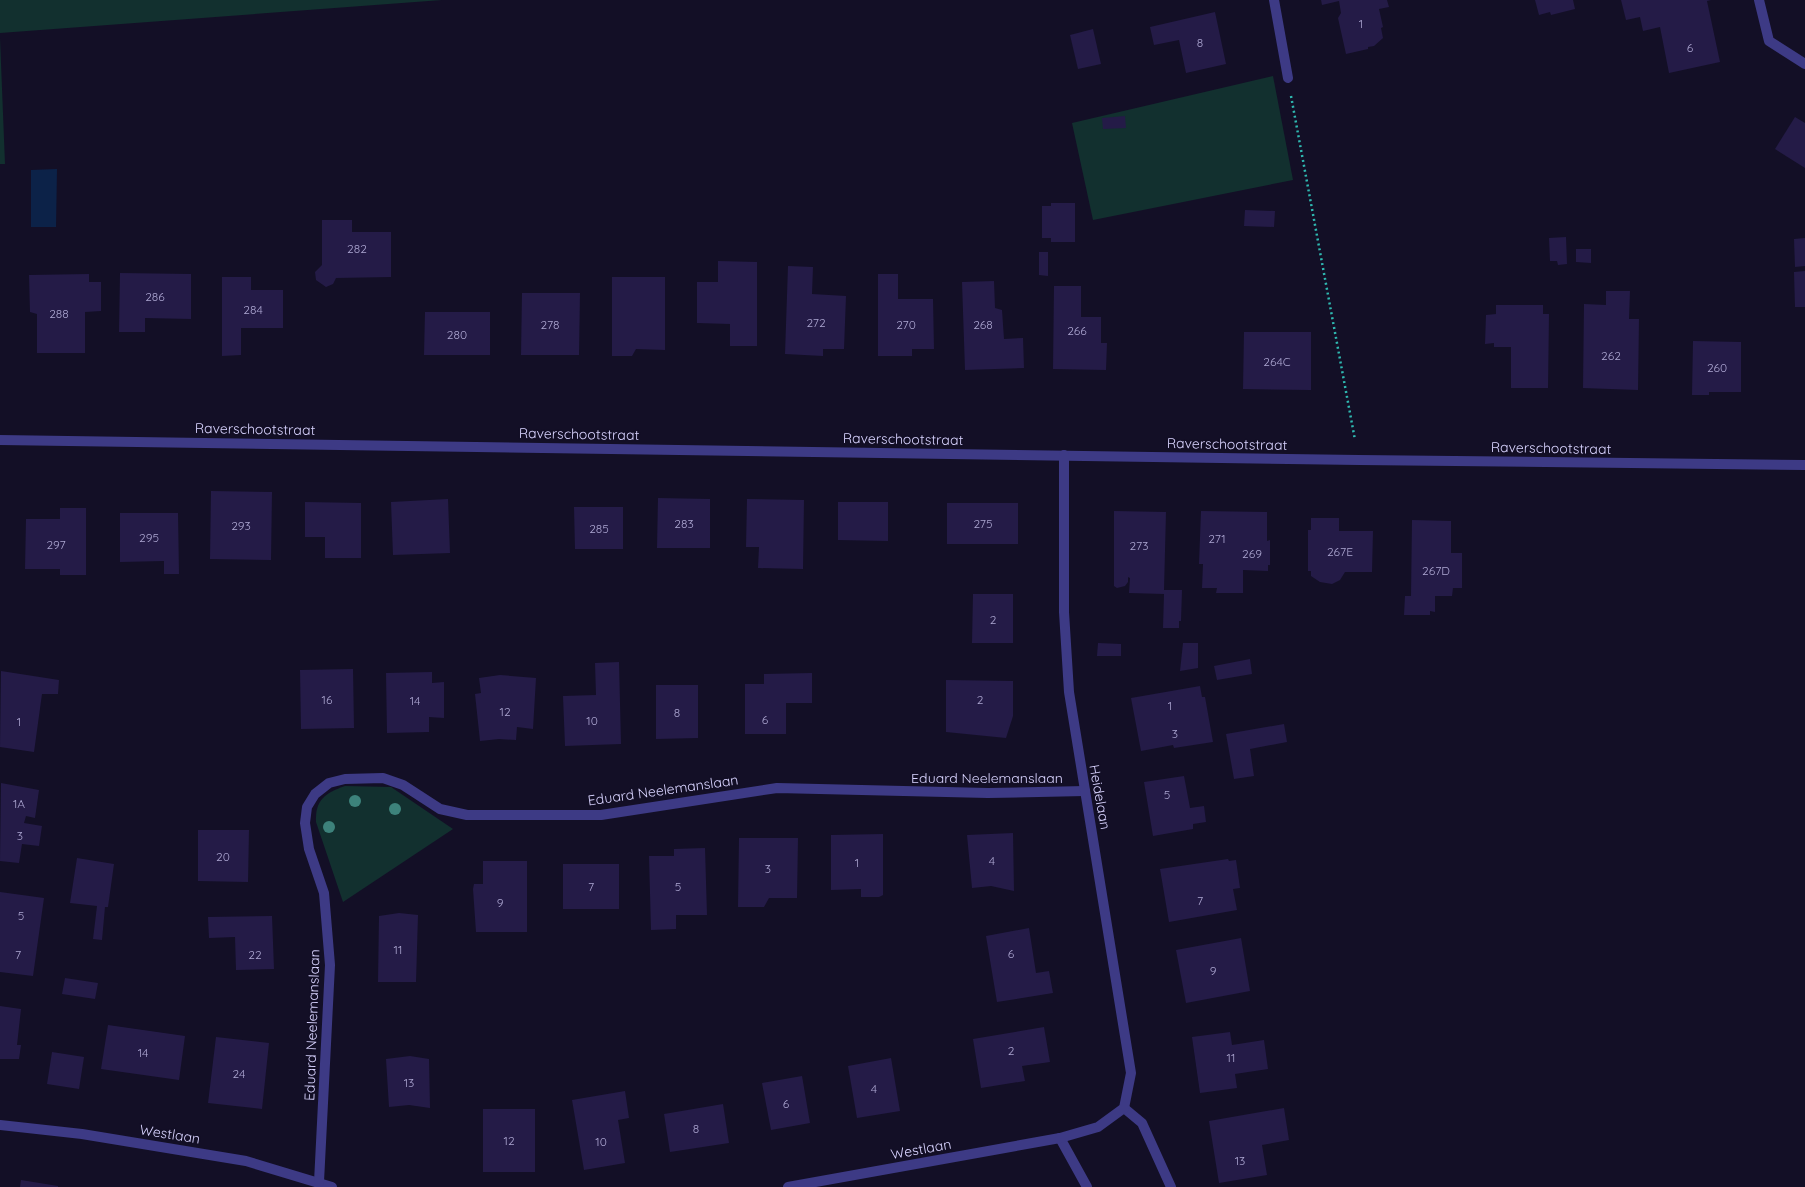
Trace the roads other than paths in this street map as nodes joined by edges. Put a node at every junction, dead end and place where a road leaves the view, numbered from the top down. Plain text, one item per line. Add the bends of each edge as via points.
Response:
1 (1274, 0) edge
2 (1759, 0) edge
3 (1805, 64) edge
4 (1288, 78) road end
5 (0, 440) edge
6 (1064, 455) junction
7 (1805, 464) edge
8 (1085, 791) junction
9 (1124, 1108) junction
10 (0, 1125) edge
11 (1060, 1138) junction
12 (320, 1182) junction
13 (332, 1187) edge
14 (788, 1187) edge
15 (1087, 1187) edge
16 (1171, 1187) edge

1 - 4 street
2 - 3 street via 1769,41
5 - 6 street, Raverschootstraat
6 - 7 street, Raverschootstraat
6 - 8 street, Heidelaan via 1064,612 1069,692
8 - 9 street, Heidelaan via 1131,1073
8 - 12 street, Eduard Neelemanslaan via 988,793 777,788 600,815 467,815 440,809 402,785 383,778 345,779 329,784 315,794 307,807 305,823 309,849 324,893 330,966
9 - 11 street, Westlaan via 1098,1127
9 - 16 street via 1142,1124
10 - 12 street, Westlaan via 82,1134 246,1161
11 - 14 street, Westlaan
11 - 15 street
12 - 13 street, Westlaan

